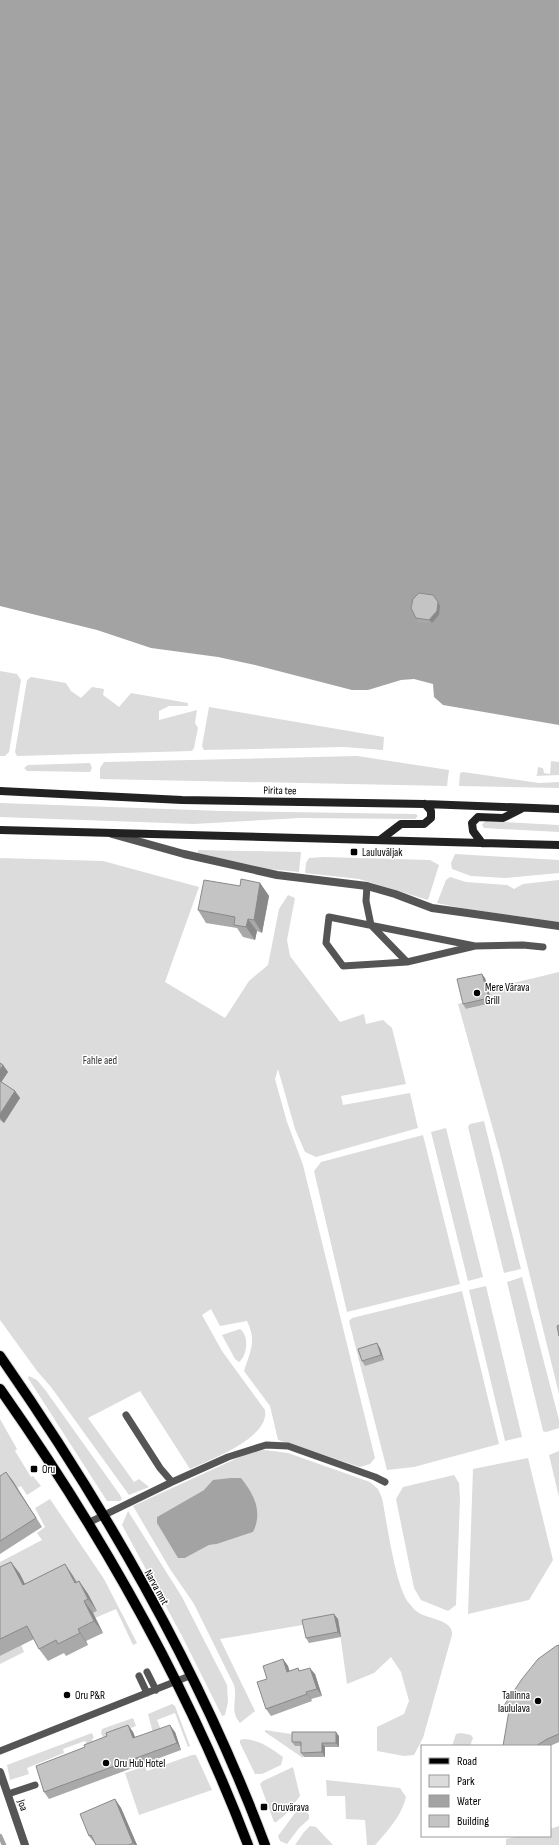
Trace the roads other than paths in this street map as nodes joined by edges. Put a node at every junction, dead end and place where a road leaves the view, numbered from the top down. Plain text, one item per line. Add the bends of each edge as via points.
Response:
1 (0, 791) edge
2 (425, 804) junction
3 (521, 808) junction
4 (559, 809) edge
5 (0, 830) edge
6 (109, 834) junction
7 (380, 840) junction
8 (482, 843) junction
9 (559, 845) edge
10 (367, 886) junction
11 (371, 926) junction
12 (559, 926) edge
13 (475, 946) junction
14 (542, 947) dead end
15 (407, 962) junction
16 (0, 1356) edge
17 (0, 1389) edge
18 (126, 1416) dead end
19 (172, 1482) junction
20 (385, 1482) dead end
21 (104, 1515) junction
22 (88, 1523) junction
23 (147, 1672) dead end
24 (192, 1675) junction
25 (139, 1676) dead end
26 (178, 1682) junction
27 (156, 1690) junction
28 (147, 1693) junction
29 (0, 1751) edge
30 (0, 1772) edge
31 (35, 1785) dead end
32 (8, 1794) junction
33 (25, 1845) edge
34 (248, 1845) edge
35 (265, 1845) edge

1 - 2 main road, Pirita tee via 182,800
2 - 3 main road, Pirita tee
2 - 7 main road via 431,812 431,818 424,824 401,824
3 - 4 main road, Pirita tee
3 - 8 main road via 503,818 478,818 472,823 473,832
5 - 6 main road
6 - 7 main road
6 - 10 street via 184,854 277,874
7 - 8 main road
8 - 9 main road
10 - 11 lane via 366,900
10 - 12 street via 432,908
11 - 13 lane
11 - 15 lane
11 - 15 lane via 329,917 326,943 343,966
13 - 14 lane
13 - 15 lane
16 - 21 main road, Narva mnt via 49,1427
17 - 22 main road
18 - 19 lane
19 - 20 lane via 228,1457 266,1445 288,1446
19 - 21 lane
21 - 22 lane
21 - 24 main road, Narva mnt
22 - 26 main road
23 - 27 lane
24 - 26 lane
24 - 35 main road, Narva mnt via 234,1766
25 - 28 lane
26 - 27 lane
26 - 34 main road
27 - 28 lane
28 - 29 lane
30 - 32 street, Joa
31 - 32 lane
32 - 33 street, Joa

